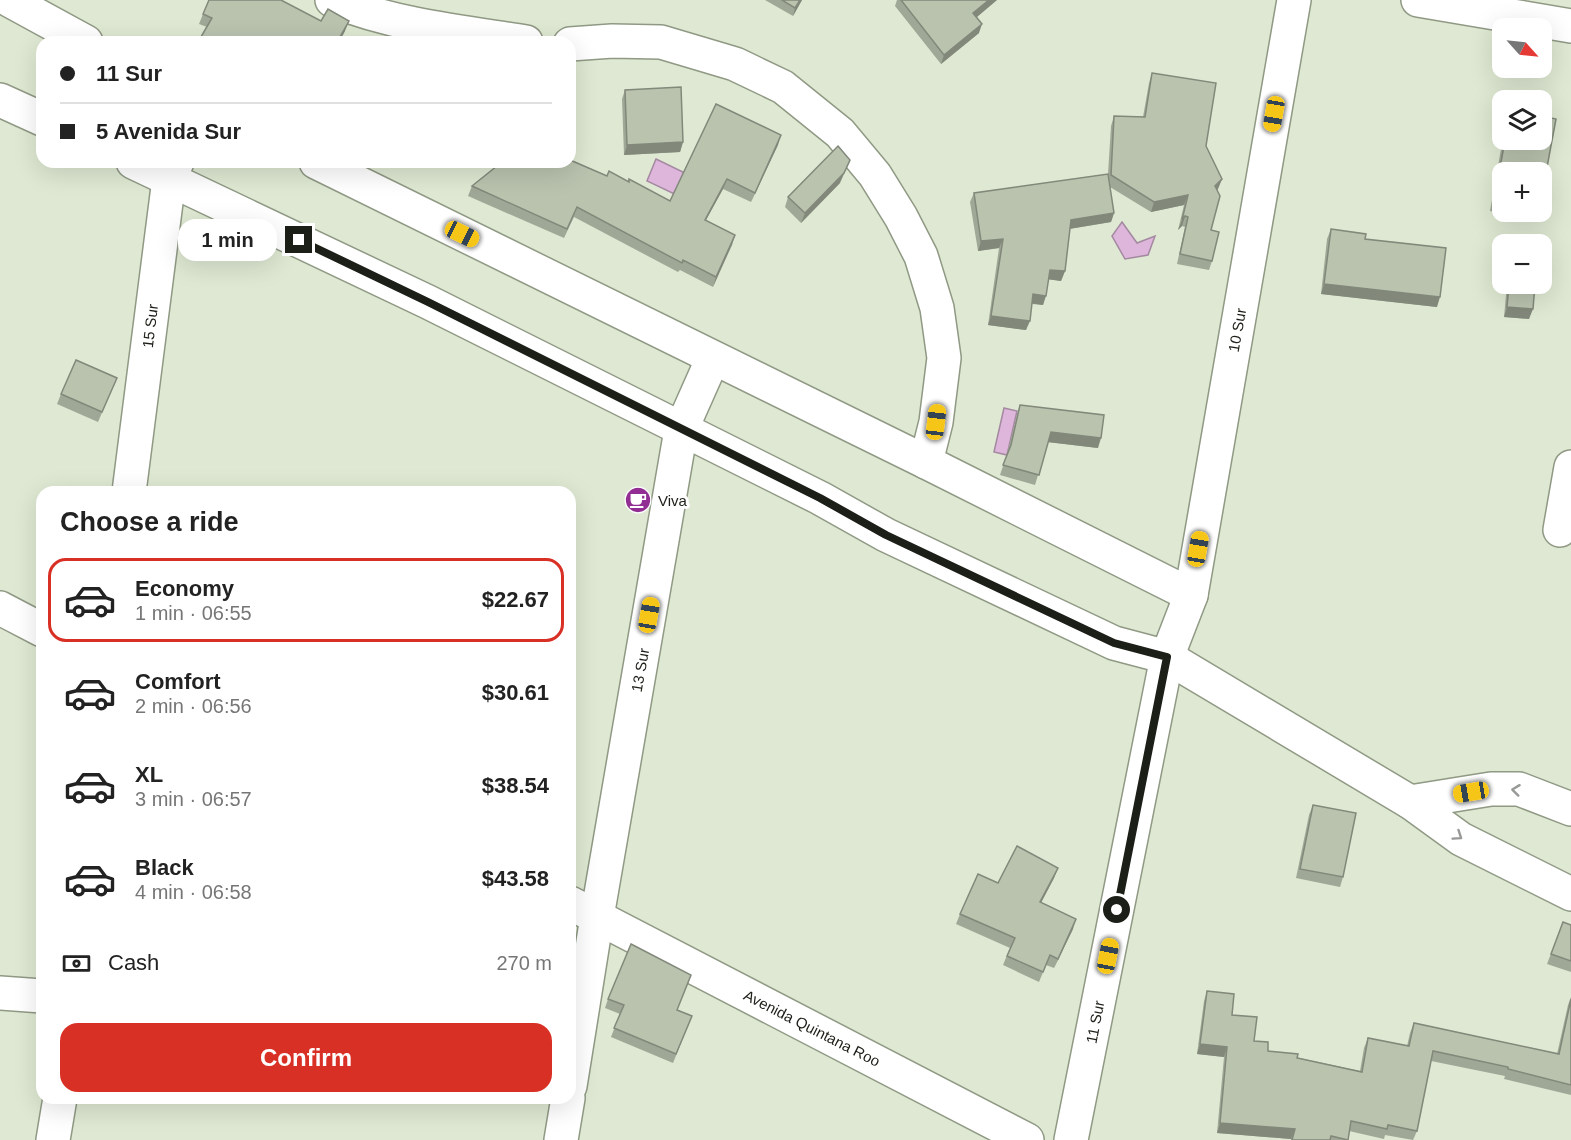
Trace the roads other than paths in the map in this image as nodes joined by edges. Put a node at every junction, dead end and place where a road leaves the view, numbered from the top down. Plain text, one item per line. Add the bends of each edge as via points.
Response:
1 (9, 0) edge
2 (332, 0) edge
3 (1294, 0) edge
4 (1418, 0) edge
5 (1571, 26) edge
6 (75, 36) edge
7 (487, 36) edge
8 (576, 44) edge
9 (0, 100) edge
10 (36, 117) edge
11 (328, 168) edge
12 (173, 170) edge
13 (713, 358) junction
14 (681, 430) junction
15 (927, 462) junction
16 (1571, 467) edge
17 (130, 486) edge
18 (1560, 530) dead end
19 (1191, 595) junction
20 (0, 608) edge
21 (36, 627) edge
22 (1167, 657) junction
23 (1410, 802) junction
24 (1571, 809) edge
25 (1571, 894) edge
26 (583, 910) edge
27 (0, 993) edge
28 (36, 996) edge
29 (576, 1010) edge
30 (59, 1104) edge
31 (567, 1104) edge
32 (53, 1140) edge
33 (561, 1140) edge
34 (1027, 1140) edge
35 (1071, 1140) edge

1 - 6 street
2 - 7 street via 416,25
3 - 19 street, 10 Sur
4 - 5 street
8 - 15 street via 661,42 735,64 783,87 840,133 875,175 901,217 921,256 937,308 945,358
9 - 10 street
11 - 13 street
12 - 14 street
12 - 17 street, 15 Sur
13 - 14 street, 13 Sur
13 - 15 street
14 - 22 street via 886,535 1103,638
14 - 26 street, 13 Sur
15 - 19 street
16 - 18 street
19 - 22 street, 10 Sur
20 - 21 street
22 - 23 street
22 - 35 street, 11 Sur
24 -> 23 street via 1520,789 1491,789
23 -> 25 street via 1461,839
26 - 29 street, 13 Sur
26 - 34 street, Avenida Quintana Roo
27 - 28 street
30 - 32 street
31 - 33 street

